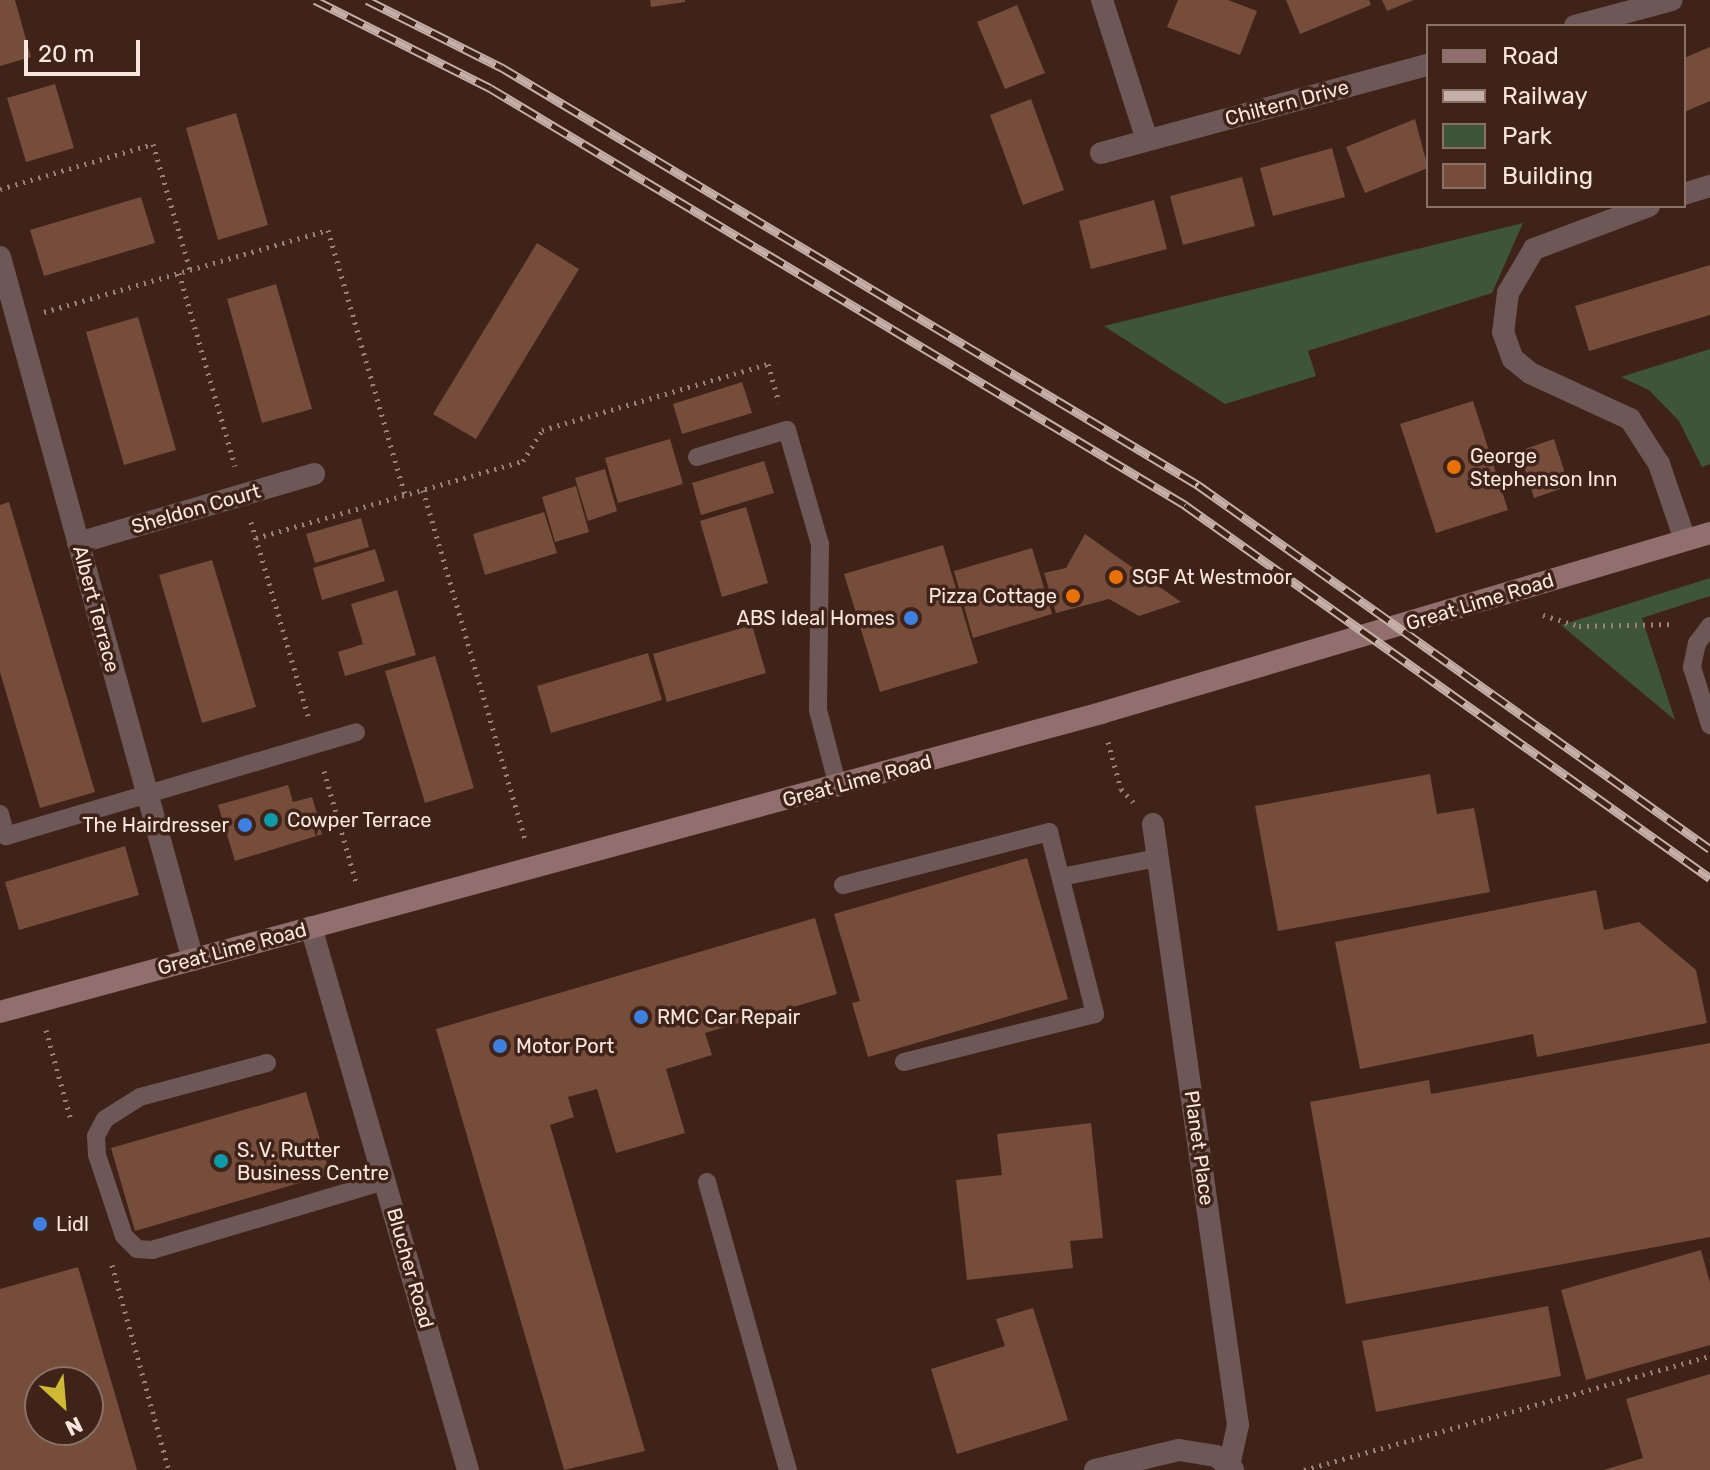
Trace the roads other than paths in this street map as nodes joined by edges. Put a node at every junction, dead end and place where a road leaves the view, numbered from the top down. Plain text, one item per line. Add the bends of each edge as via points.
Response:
1 (1102, 0) edge
2 (1672, 0) edge
3 (1582, 24) edge
4 (1426, 66) edge
5 (1147, 140) junction
6 (1101, 153) dead end
7 (1710, 186) edge
8 (1686, 193) edge
9 (1644, 208) edge
10 (0, 257) edge
11 (8, 323) edge
12 (697, 457) dead end
13 (314, 474) dead end
14 (1710, 533) edge
15 (1685, 540) junction
16 (78, 543) junction
17 (1710, 626) edge
18 (1710, 725) edge
19 (356, 732) dead end
20 (838, 787) junction
21 (146, 793) junction
22 (0, 814) edge
23 (1153, 824) road end
24 (1157, 858) junction
25 (1061, 877) junction
26 (843, 885) dead end
27 (311, 927) junction
28 (193, 960) junction
29 (0, 1012) edge
30 (904, 1062) dead end
31 (267, 1063) dead end
32 (385, 1181) junction
33 (707, 1182) dead end
34 (1231, 1468) edge
35 (468, 1470) edge
36 (788, 1470) edge
37 (1095, 1470) edge

1 - 5 street
2 - 3 street
4 - 5 street, Chiltern Drive
5 - 6 street, Chiltern Drive
7 - 8 street
9 - 15 street via 1534,249 1508,293 1503,332 1513,359 1530,373 1630,419 1659,464
10 - 11 street, Albert Terrace
11 - 16 street, Albert Terrace
12 - 20 lane via 787,430 820,544 818,710
13 - 16 street, Sheldon Court
14 - 15 main road, Great Lime Road
15 - 20 main road, Great Lime Road
16 - 21 street, Albert Terrace
17 - 18 lane via 1697,643 1692,667
19 - 21 lane
20 - 27 main road, Great Lime Road
21 - 22 lane via 6,836
21 - 28 street, Albert Terrace
23 - 24 street, Planet Place
24 - 25 lane
24 - 34 street, Planet Place via 1238,1425
25 - 26 lane via 1049,832
25 - 30 lane via 1095,1014
27 - 28 main road, Great Lime Road
27 - 32 street, Blucher Road
28 - 29 main road, Great Lime Road
31 - 32 lane via 140,1097 105,1119 96,1136 97,1155 124,1236 137,1249 152,1250
32 - 35 street, Blucher Road
33 - 36 lane
34 - 37 street via 1216,1456 1179,1450

